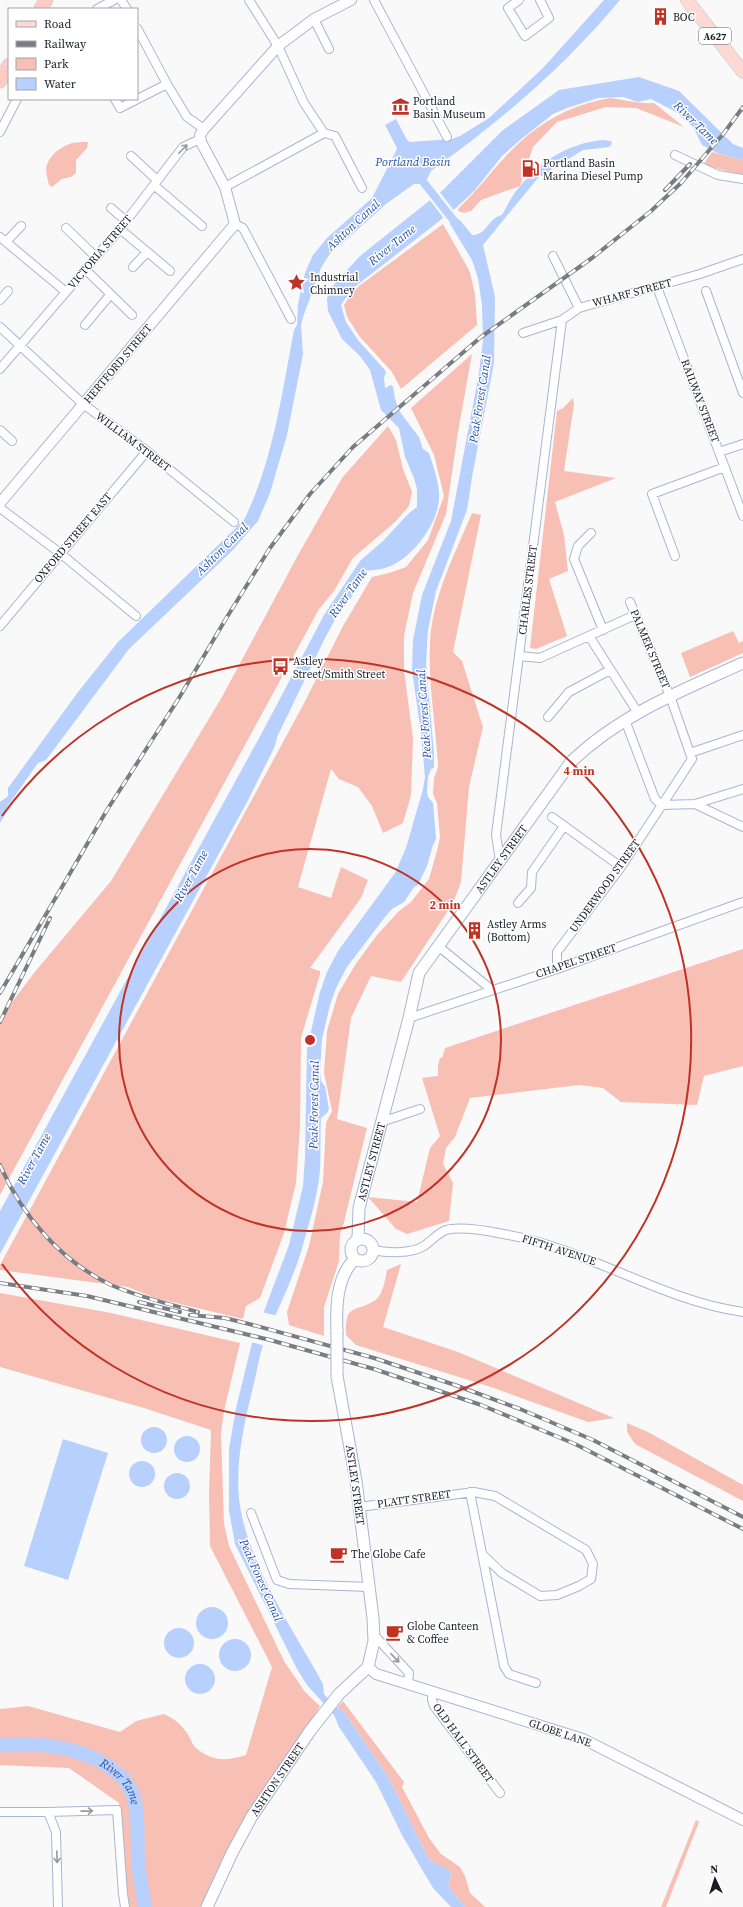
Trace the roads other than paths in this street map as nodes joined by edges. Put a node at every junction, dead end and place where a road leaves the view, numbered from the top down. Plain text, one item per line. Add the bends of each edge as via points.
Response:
1 (114, 0) edge
2 (249, 0) edge
3 (351, 0) edge
4 (374, 0) edge
5 (519, 0) edge
6 (540, 0) edge
7 (687, 0) edge
8 (99, 8) edge
9 (314, 19) junction
10 (139, 37) edge
11 (278, 46) junction
12 (330, 49) dead end
13 (8, 67) edge
14 (743, 72) edge
15 (0, 81) edge
16 (167, 84) junction
17 (138, 99) edge
18 (16, 100) edge
19 (116, 100) edge
20 (136, 100) edge
21 (204, 129) junction
22 (0, 132) edge
23 (324, 133) junction
24 (447, 136) dead end
25 (200, 138) junction
26 (675, 155) dead end
27 (131, 156) dead end
28 (743, 179) edge
29 (156, 183) junction
30 (225, 187) junction
31 (362, 188) dead end
32 (111, 208) dead end
33 (126, 221) junction
34 (235, 224) junction
35 (21, 226) dead end
36 (202, 226) dead end
37 (66, 228) dead end
38 (120, 229) junction
39 (3, 239) edge
40 (147, 252) junction
41 (553, 256) dead end
42 (96, 257) junction
43 (743, 259) edge
44 (133, 268) dead end
45 (85, 269) junction
46 (170, 271) dead end
47 (657, 287) junction
48 (8, 291) dead end
49 (706, 291) dead end
50 (66, 292) junction
51 (110, 296) junction
52 (0, 300) edge
53 (579, 308) junction
54 (132, 315) dead end
55 (291, 319) dead end
56 (562, 320) junction
57 (85, 325) dead end
58 (0, 327) edge
59 (523, 332) dead end
60 (20, 344) junction
61 (0, 369) edge
62 (743, 393) edge
63 (83, 404) junction
64 (0, 430) edge
65 (12, 441) dead end
66 (743, 444) edge
67 (147, 451) junction
68 (719, 452) junction
69 (725, 467) junction
70 (0, 503) edge
71 (0, 508) edge
72 (743, 516) edge
73 (234, 522) dead end
74 (591, 532) dead end
75 (60, 554) junction
76 (675, 556) dead end
77 (630, 602) dead end
78 (635, 615) junction
79 (136, 616) dead end
80 (0, 626) edge
81 (603, 630) junction
82 (589, 636) junction
83 (519, 656) junction
84 (743, 663) edge
85 (610, 670) junction
86 (670, 696) junction
87 (638, 713) junction
88 (548, 716) dead end
89 (625, 720) junction
90 (743, 735) edge
91 (690, 753) junction
92 (743, 789) edge
93 (695, 804) junction
94 (662, 805) junction
95 (552, 817) dead end
96 (564, 826) junction
97 (743, 827) edge
98 (500, 860) junction
99 (621, 867) junction
100 (743, 902) edge
101 (518, 903) dead end
102 (438, 946) junction
103 (557, 969) junction
104 (492, 990) junction
105 (409, 1018) junction
106 (420, 1109) dead end
107 (381, 1122) junction
108 (358, 1239) junction
109 (373, 1250) junction
110 (355, 1259) junction
111 (743, 1312) edge
112 (470, 1492) junction
113 (359, 1507) junction
114 (251, 1513) dead end
115 (482, 1554) junction
116 (369, 1587) junction
117 (374, 1635) junction
118 (368, 1667) junction
119 (536, 1683) dead end
120 (408, 1684) junction
121 (432, 1691) junction
122 (500, 1793) dead end
123 (0, 1812) edge
124 (48, 1812) junction
125 (743, 1820) edge
126 (58, 1907) edge
127 (125, 1907) edge
128 (207, 1907) edge

1 - 8 street
2 - 11 street
3 - 9 street
4 - 24 street
5 - 6 street via 508,8 525,36 549,18
7 - 14 main road, A627
9 - 11 street
9 - 12 street
10 - 16 street
11 - 21 street
11 - 23 street via 304,103
13 - 15 highway
16 - 17 street
16 - 21 street via 187,117
18 - 22 street
19 - 20 street via 120,108
21 - 25 street
23 - 30 street
23 - 31 street via 335,136
29 -> 25 street, VICTORIA STREET via 183,147
25 - 30 street
26 - 28 street via 718,175
27 - 29 street
29 - 33 street, VICTORIA STREET
29 - 36 street
30 - 34 street
32 - 33 street
33 - 38 street, VICTORIA STREET
34 - 55 street via 243,228
34 - 63 street, HERTFORD STREET
35 - 39 street
37 - 42 street
38 - 40 street
38 - 42 street, VICTORIA STREET
39 - 50 street
40 - 44 street
40 - 46 street
41 - 53 street
42 - 45 street, VICTORIA STREET
43 - 47 street, WHARF STREET
45 - 50 street, VICTORIA STREET
45 - 51 street
47 - 53 street, WHARF STREET
47 - 68 street, RAILWAY STREET
48 - 52 street
49 - 62 street
50 - 60 street, VICTORIA STREET
51 - 54 street
51 - 57 street
53 - 56 street, WHARF STREET
56 - 59 street, WHARF STREET
56 - 83 street, CHARLES STREET
58 - 60 street, WILLIAM STREET
60 - 61 street, VICTORIA STREET
60 - 63 street, WILLIAM STREET
63 - 67 street, WILLIAM STREET
63 - 70 street, HERTFORD STREET
64 - 65 street
66 - 68 street
67 - 73 street, WILLIAM STREET
67 - 75 street, OXFORD STREET EAST
68 - 69 street, RAILWAY STREET
69 - 72 street, RAILWAY STREET
69 - 76 street via 652,494
71 - 75 street
74 - 81 street via 578,546 574,559
75 - 79 street
75 - 80 street, OXFORD STREET EAST
77 - 78 street, PALMER STREET
78 - 81 street
78 - 86 street, PALMER STREET
81 - 82 street
82 - 83 street via 540,658
82 - 85 street
83 - 98 street, CHARLES STREET via 496,835
84 - 86 main road, ASTLEY STREET
85 - 87 street
85 - 88 street via 569,692
86 - 87 main road, ASTLEY STREET
86 - 91 street, PALMER STREET
87 - 89 main road, ASTLEY STREET
89 - 94 street via 655,799
89 - 98 main road, ASTLEY STREET via 588,745 571,762
90 - 91 street
91 - 94 street, UNDERWOOD STREET via 692,759
92 - 93 street
93 - 94 street
93 - 97 street
94 - 99 street, UNDERWOOD STREET
95 - 96 street
96 - 99 street
96 - 101 street via 532,872 531,888
98 - 102 main road, ASTLEY STREET
99 - 103 street, UNDERWOOD STREET via 557,952
100 - 103 street, CHAPEL STREET
102 - 104 street
102 - 105 main road, ASTLEY STREET via 419,973
103 - 104 street, CHAPEL STREET
104 - 105 street, CHAPEL STREET
105 - 107 main road, ASTLEY STREET
106 - 107 street
107 - 108 main road, ASTLEY STREET via 359,1208
108 - 109 main road via 368,1241
108 - 110 main road via 353,1243 351,1250
109 - 110 main road via 368,1259
109 - 111 street, FIFTH AVENUE via 412,1250 422,1247 446,1230 503,1234 567,1251 668,1291 723,1309
110 - 113 main road, ASTLEY STREET, bridge via 344,1276 337,1300 337,1376
112 - 113 street, PLATT STREET
112 - 115 street
112 - 115 street, PLATT STREET via 495,1496 586,1550 592,1564 591,1579 557,1594 540,1596 502,1573
113 - 116 main road, ASTLEY STREET
114 - 116 street via 277,1580 289,1584
115 - 119 street via 504,1666 509,1674
116 - 117 main road, ASTLEY STREET
117 - 118 main road, ASTLEY STREET
117 -> 120 street via 410,1673
118 - 120 street, GLOBE LANE via 376,1674
118 - 128 main road, ASHTON STREET via 338,1694 252,1816
120 - 121 street, GLOBE LANE
121 - 122 street, OLD HALL STREET via 434,1706
121 - 125 street, GLOBE LANE via 583,1739
123 - 124 street
124 -> 126 street via 56,1832
124 -> 127 street via 116,1810

